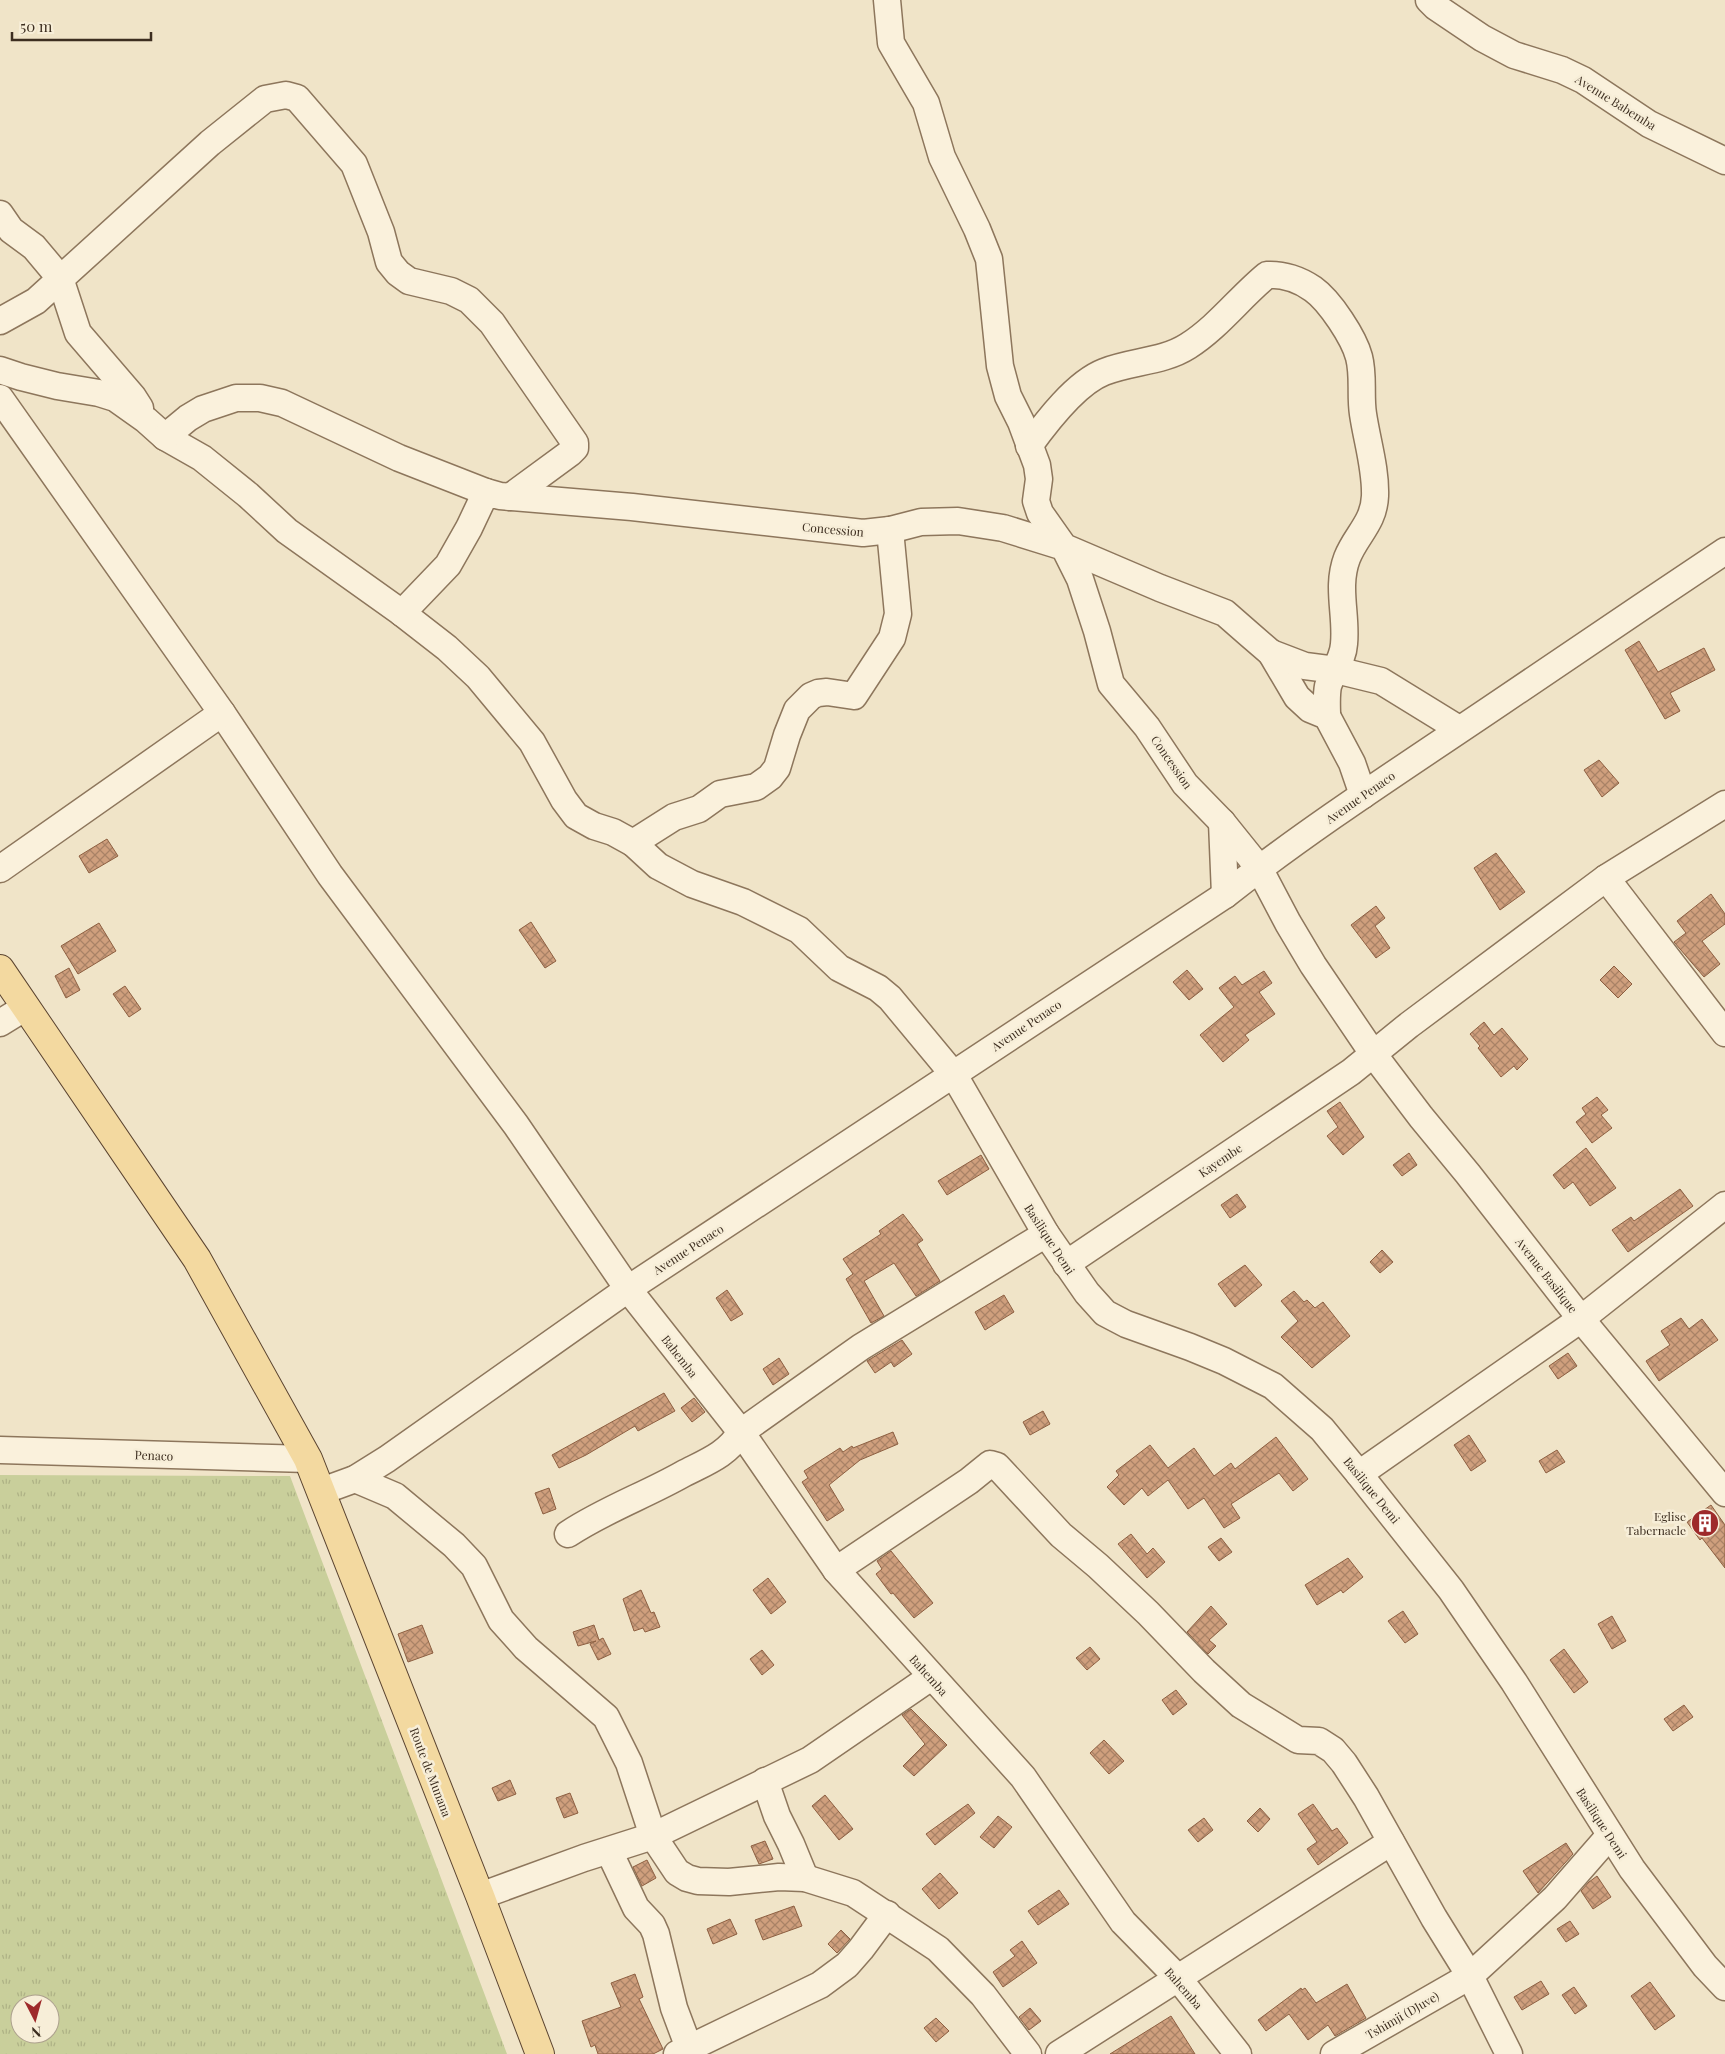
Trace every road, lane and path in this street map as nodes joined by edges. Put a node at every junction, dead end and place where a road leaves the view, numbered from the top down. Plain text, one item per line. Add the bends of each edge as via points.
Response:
1 (887, 0) edge
2 (1429, 0) edge
3 (1725, 161) edge
4 (0, 214) edge
5 (60, 278) junction
6 (0, 321) edge
7 (0, 370) edge
8 (0, 398) edge
9 (146, 420) junction
10 (165, 438) junction
11 (1029, 446) junction
12 (498, 494) junction
13 (890, 530) junction
14 (1064, 547) junction
15 (1725, 551) edge
16 (402, 613) junction
17 (1271, 653) junction
18 (1336, 670) junction
19 (222, 713) junction
20 (1327, 716) junction
21 (1459, 729) junction
22 (1363, 795) junction
23 (1725, 804) edge
24 (1222, 822) junction
25 (633, 843) junction
26 (1259, 868) junction
27 (0, 869) edge
28 (1606, 878) junction
29 (1224, 895) junction
30 (0, 969) edge
31 (26, 1007) junction
32 (0, 1023) edge
33 (1725, 1033) edge
34 (1374, 1055) junction
35 (954, 1075) junction
36 (1725, 1205) edge
37 (1046, 1234) junction
38 (1066, 1264) junction
39 (628, 1289) junction
40 (1581, 1318) junction
41 (741, 1432) junction
42 (0, 1450) edge
43 (308, 1459) junction
44 (1359, 1474) junction
45 (355, 1479) junction
46 (1722, 1484) edge
47 (322, 1491) junction
48 (568, 1534) dead end
49 (836, 1570) junction
50 (931, 1677) junction
51 (765, 1781) junction
52 (1610, 1835) junction
53 (653, 1836) junction
54 (1391, 1842) junction
55 (609, 1851) junction
56 (805, 1878) junction
57 (480, 1896) junction
58 (887, 1914) junction
59 (1470, 1976) junction
60 (1178, 1978) junction
61 (1725, 1987) edge
62 (683, 2051) edge
63 (540, 2054) edge
64 (1028, 2054) edge
65 (1059, 2054) edge
66 (1238, 2054) edge
67 (1334, 2054) edge
68 (1510, 2054) edge

1 - 11 street via 891,43 926,103 938,149 989,259 1000,366 1008,396
2 - 3 street, Avenue Babemba via 1482,38 1514,55 1583,80 1648,124
4 - 5 street via 11,230 34,247
5 - 6 street via 36,301
5 - 9 street via 78,333 133,396
5 - 12 street via 210,143 265,99 286,95 297,98 354,164 381,232 389,262 409,281 450,291 469,300 492,323 575,443 570,453
7 - 9 street via 57,386 106,394
8 - 19 street, Bahemba
9 - 10 street, Basilique Demi
10 - 12 street, Concession via 203,409 236,398 260,398 282,404 399,458
10 - 16 street, Basilique Demi via 202,458 286,531
11 - 14 street via 1037,465 1036,501 1040,514
11 - 18 street via 1089,378 1132,363 1166,357 1188,346 1219,322 1267,275 1280,274 1314,290 1342,321 1359,356 1362,412 1375,496 1367,526 1347,558 1341,593 1345,642
12 - 13 street, Concession via 863,533
12 - 16 street via 469,528 448,565
13 - 14 street, Concession via 921,522 958,522 1004,528
13 - 25 street via 898,614 892,638 854,696 827,692 811,696 797,710 777,768 770,777 756,787 720,794 700,809 674,817
14 - 17 street via 1225,613
14 - 24 street, Concession via 1083,588 1111,684 1147,727 1185,784
15 - 21 street, Avenue Penaco
16 - 25 street, Basilique Demi via 447,648 501,702 532,742 576,816
17 - 18 street via 1305,666
17 - 20 street via 1298,697 1310,709
18 - 20 street via 1328,691
18 - 21 street via 1381,681
19 - 27 street
19 - 39 street, Bahemba via 330,875 516,1125
20 - 22 street via 1352,763
21 - 22 street, Avenue Penaco
22 - 26 street, Avenue Penaco
23 - 28 street, Kayembe
24 - 26 street, Concession
24 - 29 street
25 - 35 street, Basilique Demi via 658,866 692,884 744,902 799,930 839,968 878,988 890,998
26 - 29 street, Avenue Penaco
26 - 34 street, Avenue Basilique via 1313,965
28 - 33 street
28 - 34 street, Kayembe via 1409,1025
29 - 35 street, Avenue Penaco
30 - 31 main road, Route de Munana
31 - 32 street
31 - 43 main road, Route de Munana via 197,1259
34 - 38 street, Kayembe
34 - 40 street, Avenue Basilique
35 - 37 street, Basilique Demi
35 - 39 street, Avenue Penaco
36 - 40 street
37 - 38 street, Basilique Demi
37 - 41 street via 861,1348
38 - 44 street, Basilique Demi via 1105,1313 1224,1361 1273,1386 1322,1429
39 - 41 street, Bahemba
39 - 45 street, Avenue Penaco via 388,1460
40 - 44 street
40 - 46 street, Avenue Basilique
41 - 48 street via 724,1452
41 - 49 street, Bahemba
42 - 43 street, Penaco
43 - 47 main road, Route de Munana
44 - 52 street, Basilique Demi via 1451,1590 1514,1682
45 - 47 street, Avenue Penaco
45 - 53 street via 395,1496 454,1545 474,1566 502,1620 526,1648 606,1717 629,1763
47 - 57 main road, Route de Munana
49 - 50 street, Bahemba
49 - 54 street via 993,1464 1061,1535 1148,1613 1241,1705 1298,1740 1319,1741 1333,1750 1349,1770
50 - 51 street via 810,1760
50 - 60 street, Bahemba via 1023,1778 1123,1922
51 - 53 street
51 - 56 street
52 - 59 street, Tshimji (DJuve) via 1555,1898
52 - 61 street, Basilique Demi via 1699,1958
53 - 55 street
53 - 56 street via 677,1872 687,1878 729,1882 779,1876
54 - 59 street
54 - 60 street
55 - 57 street
55 - 62 street via 636,1908 656,1934
56 - 58 street via 853,1893
57 - 63 main road, Route de Munana
58 - 62 street via 862,1949 820,1985
58 - 64 street via 938,1949 983,1995
59 - 67 street, Tshimji (DJuve)
59 - 68 street
60 - 65 street
60 - 66 street, Bahemba

